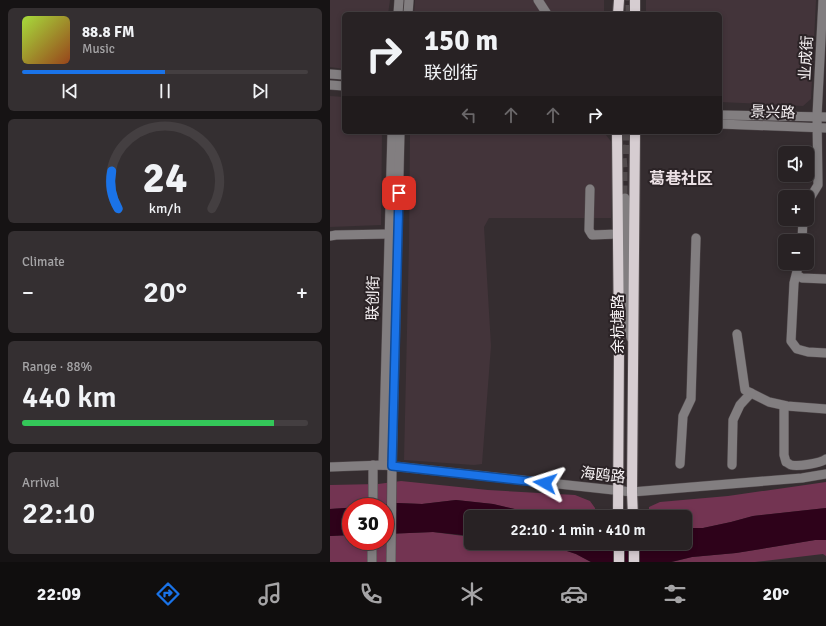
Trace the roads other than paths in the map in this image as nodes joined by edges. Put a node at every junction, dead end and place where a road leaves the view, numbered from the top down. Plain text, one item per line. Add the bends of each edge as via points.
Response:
1 (399, 0) edge
2 (409, 0) edge
3 (538, 0) edge
4 (619, 0) edge
5 (635, 0) edge
6 (823, 0) edge
7 (398, 12) edge
8 (408, 12) edge
9 (546, 12) edge
10 (618, 12) edge
11 (635, 12) edge
12 (330, 74) edge
13 (342, 75) edge
14 (330, 85) edge
15 (342, 86) edge
16 (722, 115) edge
17 (821, 117) edge
18 (722, 124) edge
19 (822, 128) edge
20 (392, 134) edge
21 (400, 134) edge
22 (617, 134) edge
23 (635, 134) edge
24 (818, 185) junction
25 (590, 189) dead end
26 (826, 190) edge
27 (814, 192) edge
28 (389, 234) junction
29 (618, 234) junction
30 (330, 236) edge
31 (696, 238) dead end
32 (797, 270) edge
33 (796, 275) junction
34 (826, 279) edge
35 (737, 334) dead end
36 (619, 348) junction
37 (633, 348) junction
38 (826, 353) edge
39 (751, 393) junction
40 (784, 406) junction
41 (826, 409) edge
42 (826, 459) edge
43 (680, 464) dead end
44 (732, 465) dead end
45 (383, 466) junction
46 (330, 467) edge
47 (826, 474) edge
48 (619, 491) junction
49 (632, 492) junction
50 (373, 498) edge
51 (618, 510) edge
52 (633, 510) edge
53 (372, 550) edge
54 (619, 550) edge
55 (634, 550) edge
56 (372, 562) edge
57 (391, 562) edge
58 (619, 562) edge
59 (634, 562) edge

1 - 7 street
2 - 8 street
3 - 9 street
4 - 10 main road
5 - 11 main road
6 - 17 street, 业成街
12 - 13 street
14 - 15 street
16 - 17 street, 景兴路
17 - 19 street, 业成街
18 - 19 street, 景兴路
19 - 24 street, 业成街
20 - 28 street, 联创街
21 - 45 street, 联创街
22 - 29 main road, 余杭塘路
23 - 37 main road, 余杭塘路
24 - 26 street
24 - 27 street
25 - 29 street via 589,230 592,235
28 - 30 street
28 - 45 street, 联创街
29 - 36 main road, 余杭塘路
31 - 43 street via 691,399 683,416
32 - 33 street
33 - 34 street via 802,278
33 - 38 street via 791,341 797,349
35 - 39 street via 744,390
36 - 37 street via 624,323 624,198 627,321
36 - 48 main road, 余杭塘路
37 - 49 main road, 余杭塘路
39 - 40 street
39 - 44 street via 740,405 733,420
40 - 41 street
40 - 42 street via 786,462 801,465
45 - 46 street, 海鸥路
45 - 48 street, 海鸥路
45 - 50 street, 联创街
45 - 57 street, 联创街 via 392,492
47 - 49 street, 海鸥路
48 - 49 street, 海鸥路
48 - 51 main road, 余杭塘路
49 - 52 main road, 余杭塘路
53 - 56 street
54 - 58 main road
55 - 59 main road

